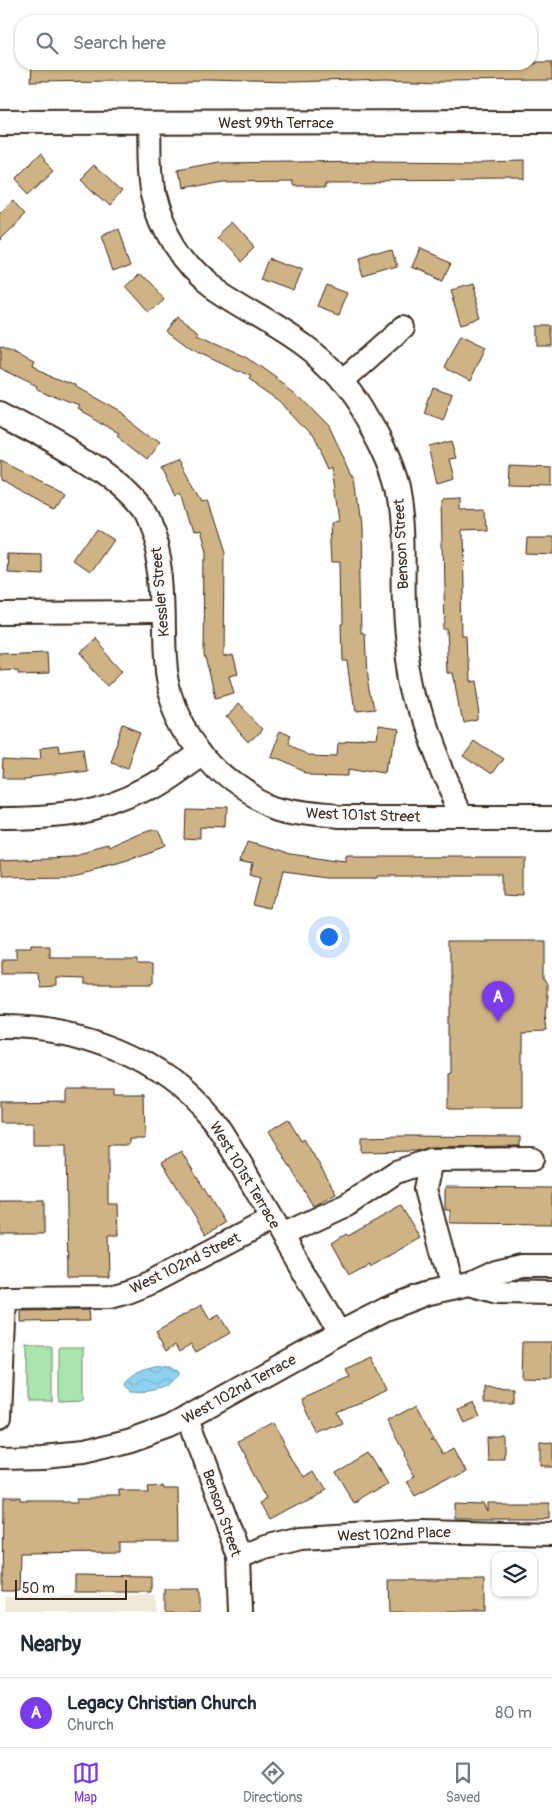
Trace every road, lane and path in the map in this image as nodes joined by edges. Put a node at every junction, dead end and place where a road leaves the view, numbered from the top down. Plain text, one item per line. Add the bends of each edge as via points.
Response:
1 (552, 122) edge
2 (0, 123) edge
3 (149, 123) junction
4 (403, 327) dead end
5 (342, 381) junction
6 (0, 413) edge
7 (163, 612) junction
8 (0, 613) edge
9 (202, 752) junction
10 (463, 817) junction
11 (552, 817) edge
12 (0, 818) edge
13 (0, 1027) edge
14 (532, 1159) dead end
15 (432, 1160) junction
16 (277, 1227) junction
17 (552, 1266) edge
18 (460, 1286) junction
19 (552, 1293) edge
20 (339, 1333) junction
21 (0, 1416) edge
22 (188, 1418) junction
23 (0, 1458) edge
24 (552, 1534) edge
25 (239, 1557) junction
26 (241, 1612) edge

1 - 3 street, West 99th Terrace
2 - 3 street, West 99th Terrace
3 - 5 street, Benson Street via 153,196 162,222 189,267 209,285 305,346
4 - 5 street
5 - 10 street, Benson Street via 362,408 386,451 398,487 406,643 429,741
6 - 7 street, Kessler Street via 87,462 117,484 142,509 155,536 160,560
7 - 8 street
7 - 9 street, Kessler Street via 168,683 184,726
9 - 10 street, West 101st Street via 215,768 256,798 302,814
9 - 12 street via 148,788 123,800 60,816
10 - 11 street, West 101st Street
13 - 16 street, West 101st Terrace via 56,1031 91,1040 122,1051 155,1069 186,1092 213,1121
14 - 15 street, West 102nd Street
15 - 16 street, West 102nd Street via 396,1172 348,1205
15 - 18 street via 425,1189
16 - 20 street, West 101st Terrace
16 - 21 street, West 102nd Street via 148,1284 110,1297 5,1298
17 - 18 street, West 102nd Terrace via 521,1266
18 - 19 street, West 102nd Terrace via 497,1292
18 - 20 street, West 102nd Terrace via 425,1294 386,1309
20 - 22 street, West 102nd Terrace
22 - 23 street, West 102nd Terrace via 170,1428 128,1442 81,1453
22 - 25 street, Benson Street
24 - 25 street, West 102nd Place via 422,1532 301,1538
25 - 26 street, Benson Street

